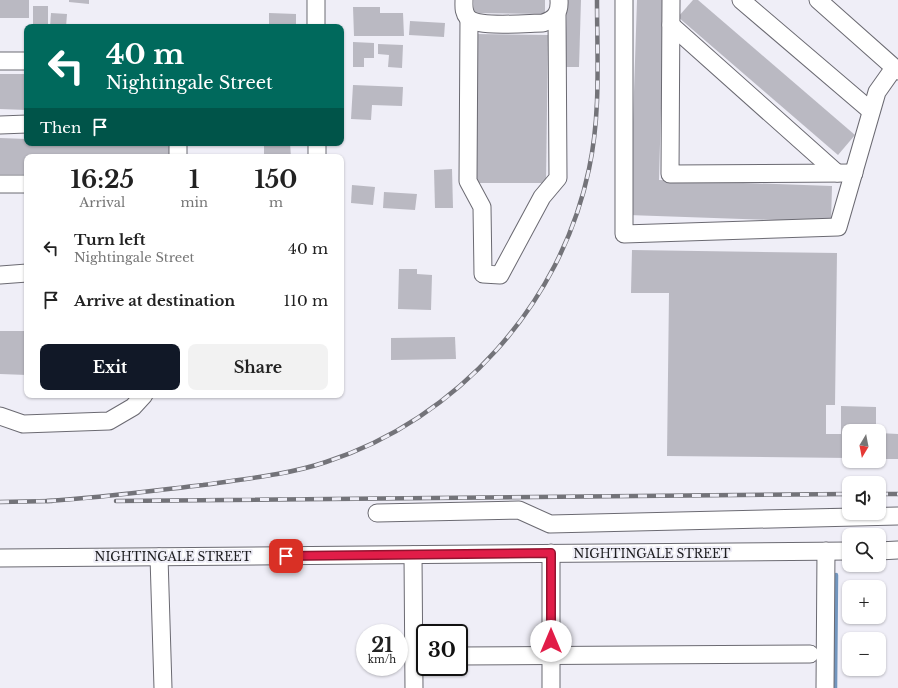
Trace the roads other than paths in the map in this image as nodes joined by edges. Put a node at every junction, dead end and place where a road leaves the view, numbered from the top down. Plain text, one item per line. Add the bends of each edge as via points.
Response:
1 (316, 0) edge
2 (464, 0) edge
3 (624, 0) edge
4 (671, 0) edge
5 (741, 0) edge
6 (818, 0) edge
7 (558, 8) edge
8 (469, 19) junction
9 (316, 24) edge
10 (671, 25) junction
11 (0, 61) edge
12 (24, 61) edge
13 (896, 70) edge
14 (871, 112) junction
15 (24, 124) edge
16 (0, 125) edge
17 (845, 173) junction
18 (0, 184) edge
19 (24, 184) edge
20 (24, 273) edge
21 (0, 275) edge
22 (141, 398) edge
23 (0, 416) edge
24 (377, 513) dead end
25 (898, 516) edge
26 (898, 550) edge
27 (826, 551) junction
28 (842, 551) edge
29 (886, 551) edge
30 (551, 553) junction
31 (413, 554) junction
32 (159, 556) junction
33 (0, 558) edge
34 (418, 624) edge
35 (810, 654) dead end
36 (468, 656) edge
37 (551, 656) junction
38 (416, 676) edge
39 (163, 688) edge
40 (414, 688) edge
41 (551, 688) edge
42 (825, 688) edge

1 - 9 street
2 - 8 street via 464,10
3 - 17 street via 624,234 838,227
4 - 10 street
5 - 14 street
6 - 13 street
7 - 8 street via 550,21 543,23 482,24
7 - 8 street via 558,178 542,197 500,275 483,274 482,207 468,181
10 - 17 street
10 - 17 street via 670,174
11 - 12 street
13 - 14 street via 877,92
14 - 17 street
15 - 16 street
18 - 19 street
20 - 21 street
22 - 23 street via 133,407 109,422 23,424
24 - 25 street via 519,510 550,524
26 - 29 street
27 - 28 street, NIGHTINGALE STREET
27 - 30 street, NIGHTINGALE STREET
27 - 42 street
30 - 31 street, NIGHTINGALE STREET
30 - 37 street
31 - 32 street, NIGHTINGALE STREET
31 - 34 street
32 - 33 street, NIGHTINGALE STREET
32 - 39 street
35 - 37 street
36 - 37 street
37 - 41 street
38 - 40 street

